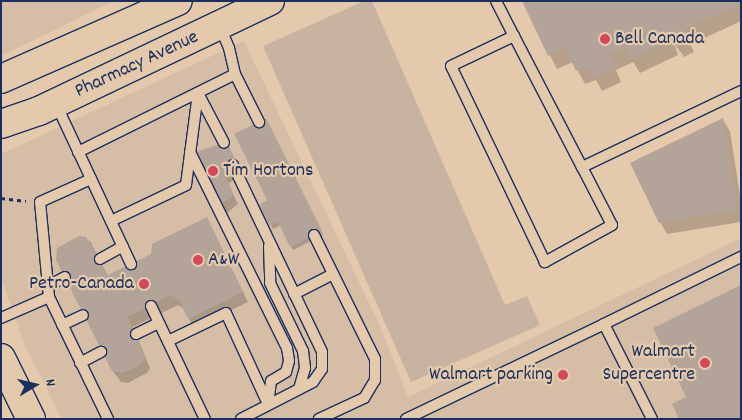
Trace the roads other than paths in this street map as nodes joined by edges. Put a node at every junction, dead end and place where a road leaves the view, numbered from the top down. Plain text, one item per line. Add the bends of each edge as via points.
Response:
1 (178, 1) edge
2 (270, 1) edge
3 (496, 1) edge
4 (220, 26) junction
5 (514, 36) junction
6 (235, 74) junction
7 (1, 80) edge
8 (741, 91) edge
9 (198, 93) junction
10 (56, 103) junction
11 (259, 122) dead end
12 (1, 124) edge
13 (224, 143) dead end
14 (78, 152) junction
15 (190, 152) junction
16 (234, 165) dead end
17 (582, 167) junction
18 (91, 179) junction
19 (111, 221) junction
20 (314, 235) dead end
21 (269, 241) junction
22 (123, 246) junction
23 (741, 257) edge
24 (100, 258) dead end
25 (131, 264) dead end
26 (333, 274) junction
27 (65, 277) dead end
28 (48, 286) junction
29 (294, 294) junction
30 (49, 297) junction
31 (151, 306) dead end
32 (83, 314) dead end
33 (1, 318) edge
34 (159, 323) junction
35 (604, 324) junction
36 (62, 325) junction
37 (136, 334) dead end
38 (168, 341) junction
39 (101, 352) dead end
40 (1, 358) edge
41 (80, 363) junction
42 (299, 389) junction
43 (268, 405) junction
44 (30, 419) edge
45 (108, 419) edge
46 (205, 419) edge
47 (241, 419) edge
48 (319, 419) edge
49 (406, 419) edge
50 (652, 419) edge

1 - 7 street, Pharmacy Avenue
2 - 4 street, Pharmacy Avenue
3 - 5 lane
4 - 6 lane
4 - 10 street, Pharmacy Avenue
5 - 17 lane
5 - 17 lane via 451,66 545,262 612,226
6 - 9 lane
6 - 11 lane
8 - 17 lane
9 - 13 lane
9 - 14 lane
9 - 15 lane
10 - 12 street, Pharmacy Avenue
10 - 14 lane
14 - 18 lane
15 - 19 lane via 186,185
15 - 43 lane via 287,348 289,361 286,372 271,381
16 - 21 lane
18 - 19 lane
18 - 28 lane via 40,202
19 - 22 lane
20 - 26 lane
21 - 29 lane
21 - 42 lane via 270,283 302,351 304,368
22 - 24 lane
22 - 25 lane
23 - 35 lane
26 - 29 lane
26 - 48 lane via 375,359 374,380 364,398
27 - 28 lane
28 - 30 lane
29 - 42 lane via 322,352 322,369 314,382
30 - 33 lane
30 - 36 lane
31 - 34 lane
32 - 36 lane
34 - 37 lane
34 - 38 lane
35 - 49 lane
35 - 50 lane
36 - 41 lane
38 - 43 lane via 226,313
38 - 46 lane
39 - 41 lane
40 - 44 street
41 - 45 lane
42 - 43 lane
43 - 47 lane

